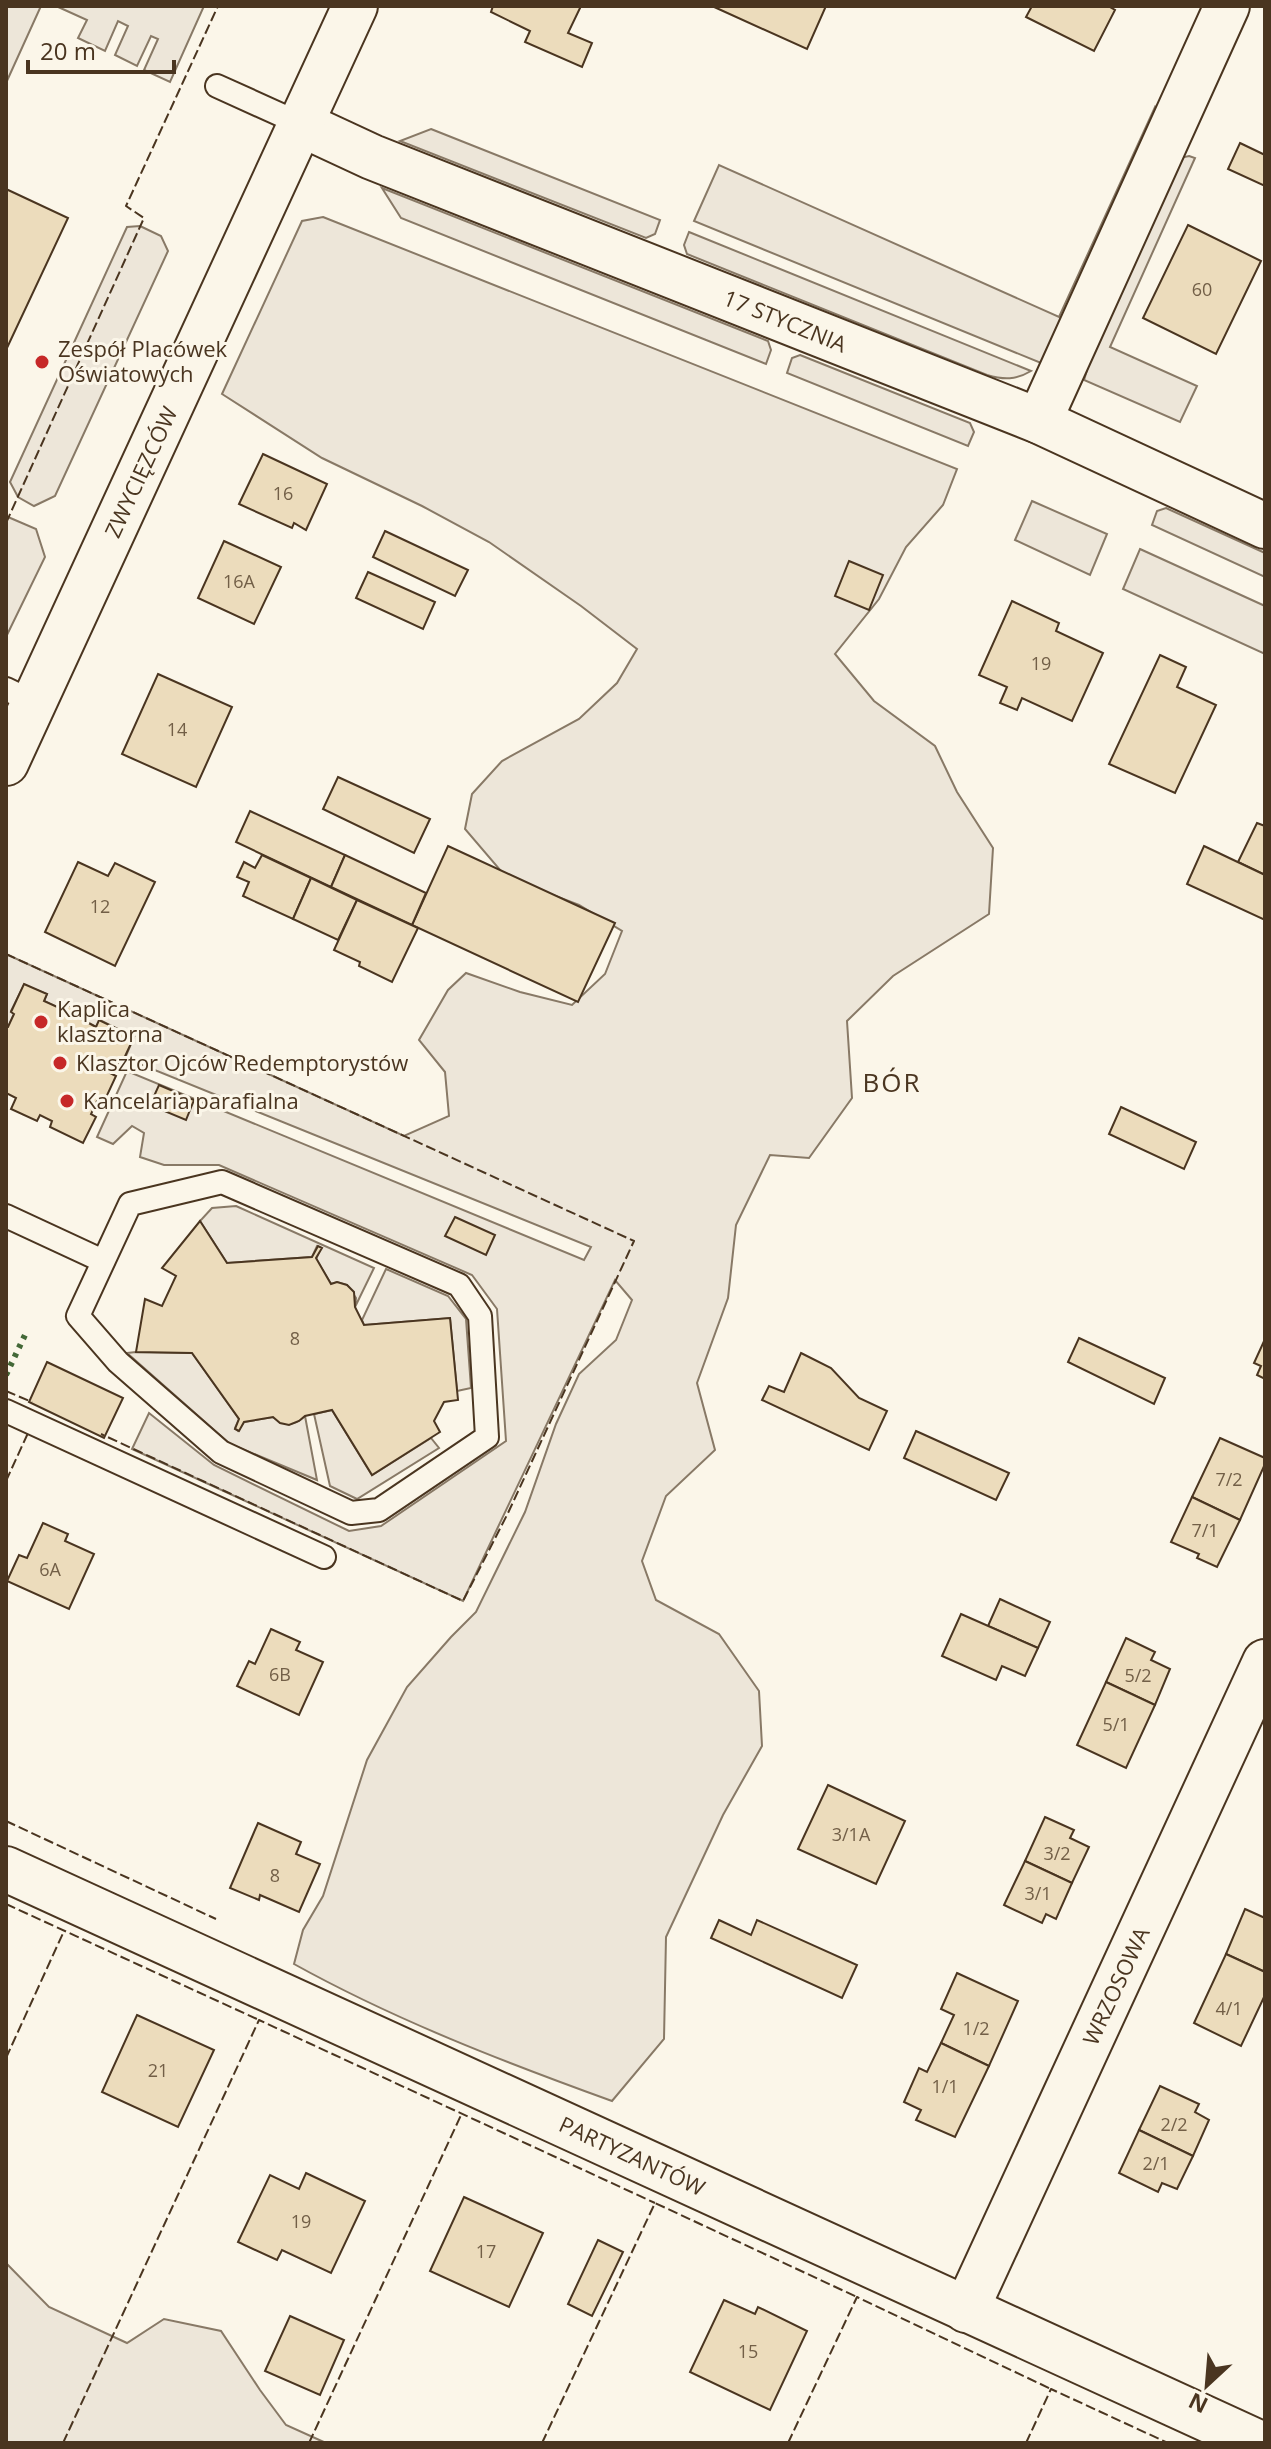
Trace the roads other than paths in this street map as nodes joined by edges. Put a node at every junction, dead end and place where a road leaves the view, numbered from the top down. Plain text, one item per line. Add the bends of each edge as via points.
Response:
1 (355, 6) edge
2 (1227, 6) edge
3 (217, 86) dead end
4 (301, 124) junction
5 (1039, 421) junction
6 (1265, 526) edge
7 (21, 696) edge
8 (6, 763) edge
9 (6, 1216) edge
10 (103, 1261) junction
11 (6, 1411) edge
12 (324, 1557) dead end
13 (1265, 1662) edge
14 (6, 1869) edge
15 (966, 2310) junction
16 (1259, 2443) edge

1 - 4 street, ZWYCIĘZCÓW
2 - 5 street
3 - 4 lane
4 - 5 street, 17 STYCZNIA via 372,157
4 - 7 street, ZWYCIĘZCÓW
5 - 6 street, 17 STYCZNIA
7 - 8 street, ZWYCIĘZCÓW
9 - 10 lane
10 - 10 lane via 78,1316 118,1362 221,1452 351,1513 379,1510 487,1437 480,1316 459,1285 222,1182 130,1204
11 - 12 lane
13 - 15 street, WRZOSOWA
14 - 15 street, PARTYZANTÓW
15 - 16 street, PARTYZANTÓW

